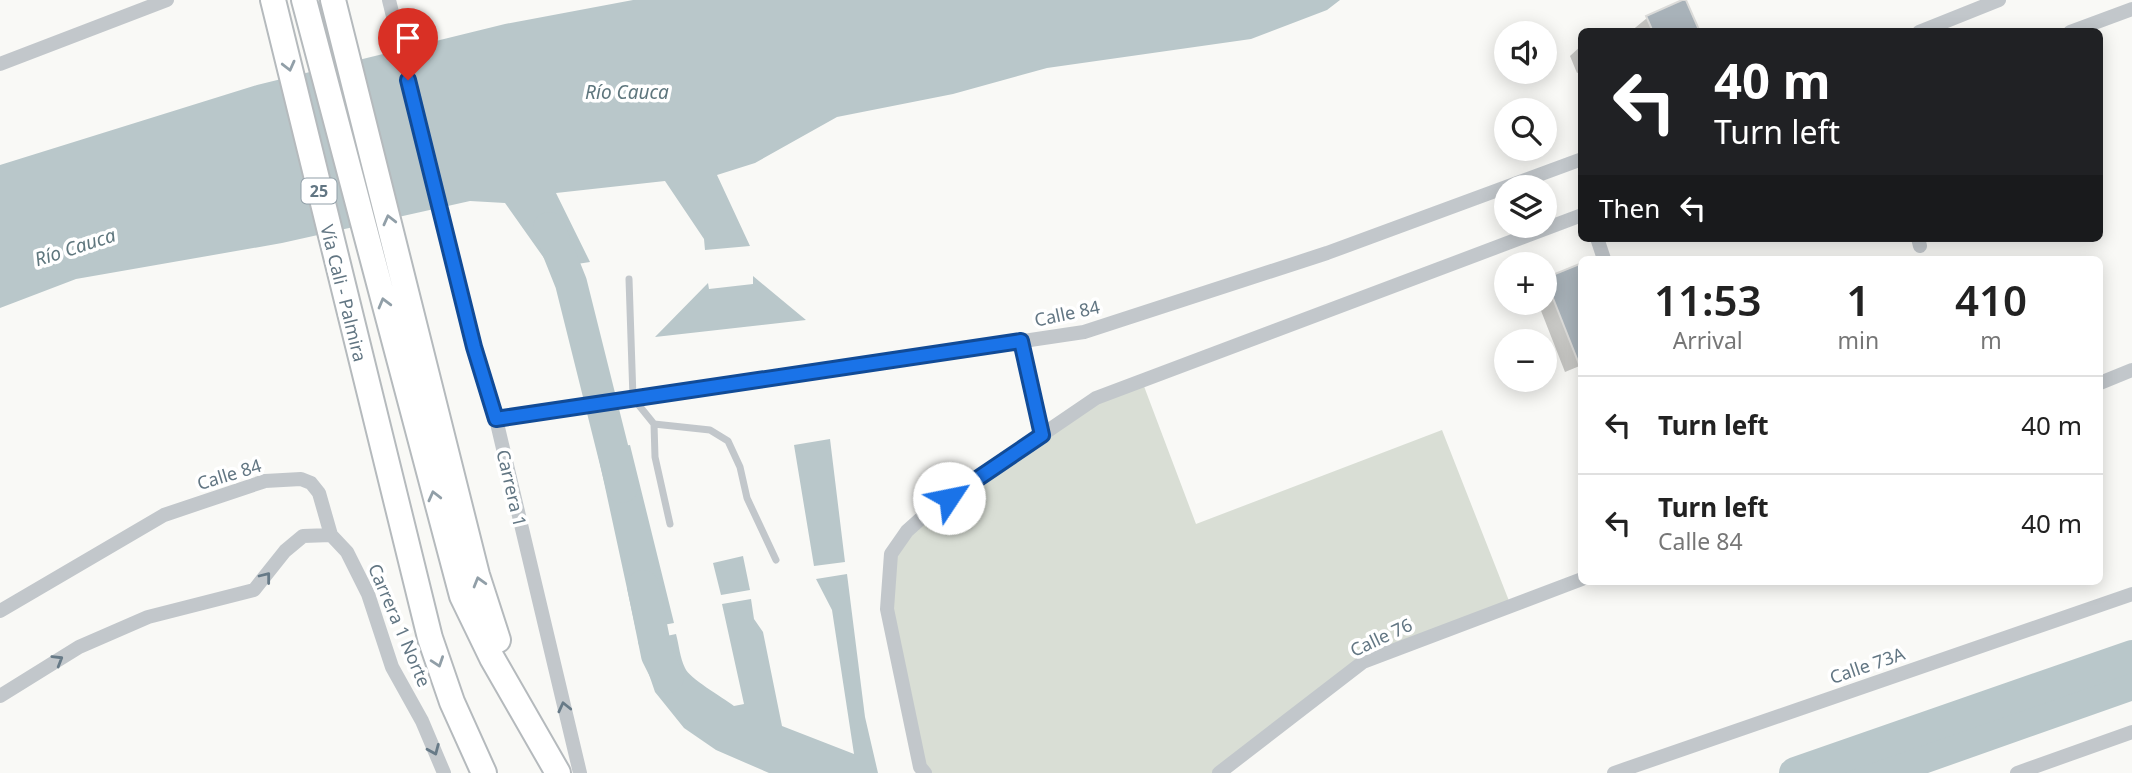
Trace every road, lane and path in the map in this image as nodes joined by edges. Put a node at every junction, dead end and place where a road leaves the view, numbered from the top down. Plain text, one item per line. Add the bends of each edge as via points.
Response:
1 (167, 0) edge
2 (272, 0) edge
3 (304, 0) edge
4 (333, 0) edge
5 (388, 0) edge
6 (1999, 0) edge
7 (2132, 9) edge
8 (1929, 28) edge
9 (2081, 28) edge
10 (0, 64) edge
11 (1578, 160) edge
12 (1578, 217) edge
13 (629, 279) dead end
14 (1021, 341) junction
15 (412, 363) junction
16 (2132, 370) edge
17 (2103, 382) edge
18 (633, 398) junction
19 (496, 419) junction
20 (654, 424) junction
21 (1042, 435) junction
22 (670, 524) dead end
23 (331, 535) junction
24 (776, 560) dead end
25 (1578, 581) edge
26 (2132, 594) edge
27 (0, 611) edge
28 (0, 696) edge
29 (2132, 732) edge
30 (2049, 768) edge
31 (444, 773) edge
32 (484, 773) edge
33 (558, 773) edge
34 (580, 773) edge
35 (925, 773) edge
36 (1219, 773) edge
37 (1614, 773) edge
38 (2017, 773) edge

1 - 10 street
2 -> 32 highway, Vía Cali - Palmira / 25 via 430,638
15 -> 3 highway, Vía Cali - Palmira / 25
15 -> 4 highway
5 - 19 street, Carrera 1
6 - 8 street
7 - 9 street
11 - 14 street, Calle 84 via 1314,258 1084,332
12 - 21 street via 1096,398
13 - 18 lane
14 - 18 street, Calle 84
14 - 21 street
33 -> 15 highway via 462,596
16 - 17 street
18 - 19 street, Calle 84
18 - 20 lane
34 -> 19 street, Carrera 1
20 - 22 lane via 655,457
20 - 24 lane via 710,430 728,441 747,498
21 - 35 street via 926,514 891,554 887,609 891,639
23 - 27 street, Calle 84 via 319,493 311,483 300,479 265,481 164,515
28 -> 23 street via 79,647 148,617 254,590 303,536
23 -> 31 street, Carrera 1 Norte via 347,552 368,594 392,667
25 - 36 street, Calle 76 via 1363,663
26 - 37 street, Calle 73A
29 - 30 street
30 - 38 street

